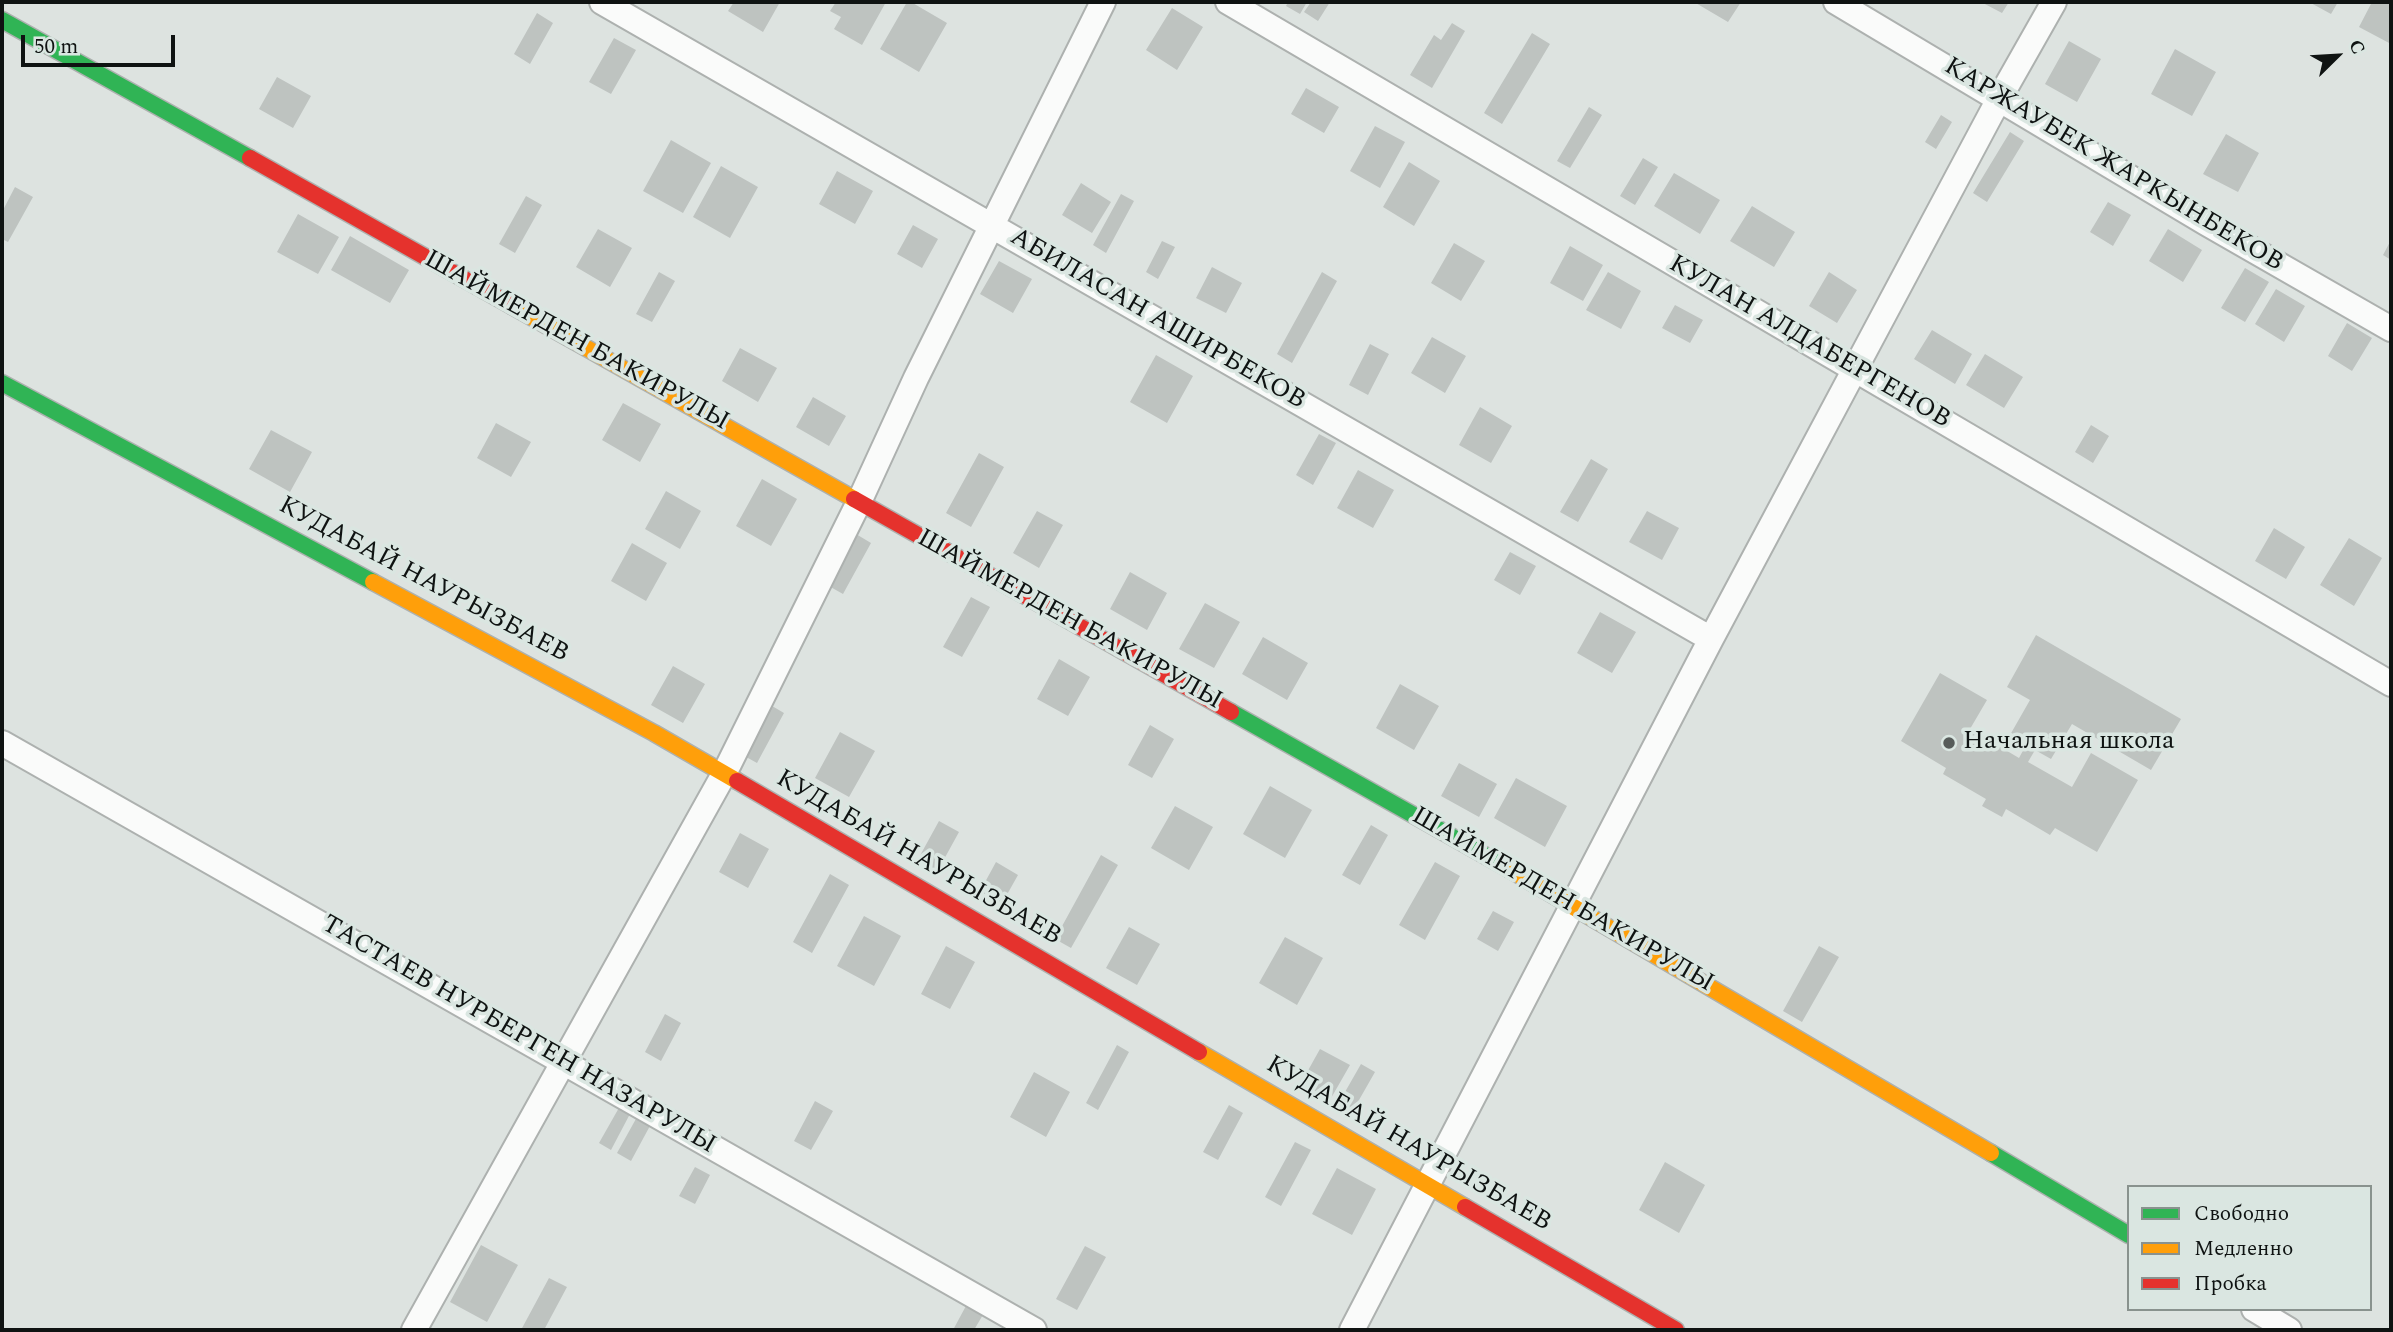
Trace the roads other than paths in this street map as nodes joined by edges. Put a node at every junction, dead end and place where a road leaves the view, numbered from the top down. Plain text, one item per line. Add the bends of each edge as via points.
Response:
1 (602, 2) edge
2 (1102, 2) edge
3 (1228, 2) edge
4 (1836, 2) edge
5 (2054, 2) edge
6 (2, 20) edge
7 (1999, 99) junction
8 (992, 226) junction
9 (2391, 329) edge
10 (1855, 370) junction
11 (2, 383) edge
12 (859, 502) junction
13 (1711, 639) junction
14 (2391, 684) edge
15 (2, 743) edge
16 (724, 774) junction
17 (1572, 905) junction
18 (563, 1063) junction
19 (1428, 1185) junction
20 (2127, 1234) edge
21 (2257, 1311) edge
22 (414, 1330) edge
23 (1034, 1330) edge
24 (1352, 1330) edge
25 (1676, 1330) edge
26 (2289, 1330) edge

1 - 8 street, АБИЛАСАН АШИРБЕКОВ
2 - 8 street
3 - 10 street, КУЛАН АЛДАБЕРГЕНОВ
4 - 7 street, КАРЖАУБЕК ЖАРКЫНБЕКОВ
5 - 7 street
6 - 12 street, ШАЙМЕРДЕН БАКИРУЛЫ
7 - 9 street, КАРЖАУБЕК ЖАРКЫНБЕКОВ
7 - 10 street
8 - 12 street
8 - 13 street, АБИЛАСАН АШИРБЕКОВ
10 - 13 street
10 - 14 street, КУЛАН АЛДАБЕРГЕНОВ
11 - 16 street, КУДАБАЙ НАУРЫЗБАЕВ
12 - 16 street
12 - 17 street, ШАЙМЕРДЕН БАКИРУЛЫ
13 - 17 street
15 - 18 street, ТАСТАЕВ НУРБЕРГЕН НАЗАРУЛЫ
16 - 18 street
16 - 19 street, КУДАБАЙ НАУРЫЗБАЕВ
17 - 19 street
17 - 20 street, ШАЙМЕРДЕН БАКИРУЛЫ
18 - 22 street
18 - 23 street, ТАСТАЕВ НУРБЕРГЕН НАЗАРУЛЫ
19 - 24 street
19 - 25 street, КУДАБАЙ НАУРЫЗБАЕВ
21 - 26 street

